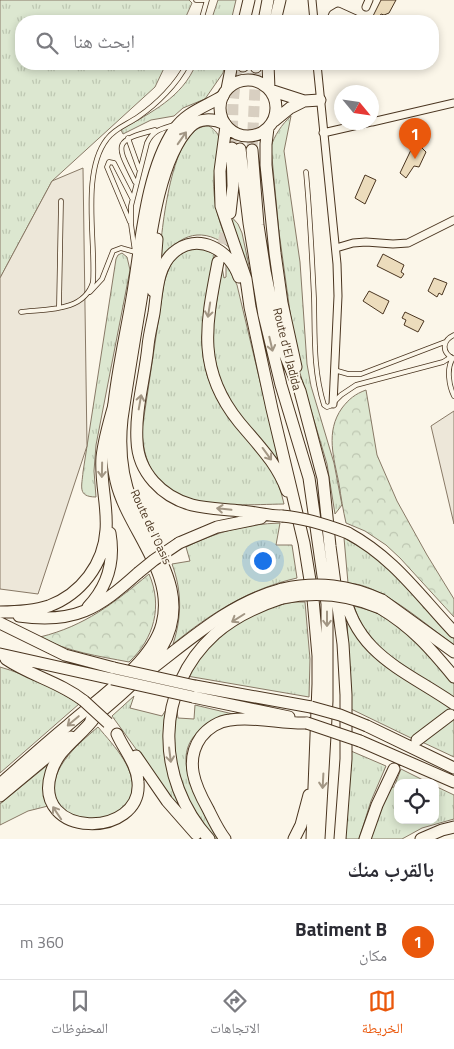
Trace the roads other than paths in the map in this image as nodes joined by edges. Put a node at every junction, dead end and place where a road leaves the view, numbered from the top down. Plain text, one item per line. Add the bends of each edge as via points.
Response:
1 (196, 0) edge
2 (205, 0) edge
3 (243, 0) edge
4 (249, 0) edge
5 (256, 0) edge
6 (268, 0) edge
7 (280, 0) edge
8 (312, 0) edge
9 (202, 15) edge
10 (239, 15) edge
11 (245, 15) edge
12 (253, 15) edge
13 (265, 15) edge
14 (276, 15) edge
15 (313, 15) edge
16 (333, 15) edge
17 (347, 15) edge
18 (184, 70) edge
19 (235, 70) edge
20 (268, 70) edge
21 (318, 70) edge
22 (270, 89) junction
23 (225, 93) junction
24 (320, 100) junction
25 (304, 101) junction
26 (454, 103) edge
27 (379, 120) edge
28 (178, 124) junction
29 (225, 125) junction
30 (270, 125) junction
31 (157, 129) junction
32 (337, 130) edge
33 (324, 133) junction
34 (128, 138) junction
35 (252, 150) tunnel mouth
36 (139, 171) junction
37 (306, 172) dead end
38 (136, 183) junction
39 (159, 195) junction
40 (132, 198) junction
41 (61, 201) dead end
42 (230, 213) tunnel mouth
43 (454, 220) edge
44 (130, 224) junction
45 (336, 248) junction
46 (135, 252) junction
47 (218, 262) tunnel mouth
48 (138, 265) junction
49 (87, 295) junction
50 (59, 307) junction
51 (250, 307) junction
52 (22, 312) dead end
53 (149, 332) junction
54 (454, 335) edge
55 (445, 342) junction
56 (453, 358) edge
57 (334, 370) junction
58 (300, 391) junction
59 (454, 396) edge
60 (333, 404) junction
61 (114, 405) junction
62 (277, 516) junction
63 (106, 522) junction
64 (304, 543) junction
65 (330, 546) junction
66 (282, 593) junction
67 (381, 604) junction
68 (0, 612) edge
69 (81, 613) junction
70 (0, 623) edge
71 (454, 632) edge
72 (454, 652) edge
73 (0, 655) edge
74 (113, 673) junction
75 (454, 678) edge
76 (135, 682) junction
77 (194, 691) junction
78 (452, 710) edge
79 (95, 717) junction
80 (308, 723) junction
81 (118, 734) junction
82 (417, 740) dead end
83 (454, 768) edge
84 (394, 770) dead end
85 (313, 781) junction
86 (454, 782) edge
87 (0, 784) edge
88 (0, 796) edge
89 (454, 827) edge
90 (201, 839) edge
91 (208, 839) edge
92 (226, 839) edge
93 (294, 839) edge
94 (312, 839) edge
95 (319, 839) edge
96 (340, 839) edge
97 (365, 839) edge
98 (421, 839) edge

1 - 2 lane
2 - 9 lane
3 - 10 main road
4 - 11 main road
5 - 12 main road
6 - 13 main road
7 - 14 main road
8 - 15 street
16 - 17 street via 338,11
18 - 49 lane via 156,102 117,129 99,151 92,188 93,282
19 - 23 main road
20 - 22 main road
21 - 24 street
22 - 23 main road via 248,80 236,82
22 - 25 main road
22 - 30 main road via 276,108
23 - 28 main road, Route de l'Oasis
23 - 29 main road via 220,107
24 - 25 main road
24 - 33 street
25 - 30 main road
26 - 27 street
28 - 31 lane
28 - 48 main road, Route de l'Oasis via 156,170
29 - 30 main road via 235,133 247,136 258,134
39 -> 29 main road, Route de l'Oasis via 170,159 190,127 207,120
29 - 51 main road via 220,193 224,216 246,279
30 - 58 main road via 266,165 275,253
31 - 34 lane
31 - 36 lane via 149,140
32 - 33 street
33 - 45 street
34 - 36 lane
34 - 38 lane via 122,154
35 - 58 main road, Route d'El Jadida via 265,271 283,350
36 - 38 lane
37 - 60 lane via 316,373 324,405 329,407
38 - 40 lane
39 - 53 main road
39 - 76 main road, Route de l'Oasis via 120,447 131,501 165,570 173,606 164,643
40 - 44 lane
40 - 44 lane via 114,164 109,162 107,167
41 - 50 lane
42 -> 95 main road, Route d'El Jadida via 236,148 264,315 309,478 327,604 328,682
43 - 45 street via 408,243 366,242
44 - 46 lane
45 - 57 street via 338,296
46 - 48 lane
46 - 49 lane via 121,248 113,251 102,279
47 -> 64 main road via 208,321 207,346 212,372 231,412 275,466
48 - 61 main road, Route de l'Oasis
49 - 50 lane via 74,304
50 - 52 lane
51 - 53 main road via 231,261 212,245 197,243 176,251 166,261 156,290
51 - 64 main road
62 -> 53 main road via 186,503 164,491 146,472 137,449 136,429
54 - 55 lane
55 - 56 lane via 445,351
55 - 57 lane via 361,374
56 - 59 lane via 449,371
56 - 60 lane via 356,385
57 - 60 street
58 - 65 main road, Route d'El Jadida via 323,478
61 -> 63 main road via 102,458
61 -> 87 main road, Route de l'Oasis via 112,452 116,483 129,518 155,565 164,603 162,625 153,646 137,665
62 - 69 main road, bridge via 217,527 179,543 108,599
62 - 71 main road, bridge via 318,522 348,533 373,548 395,566
63 - 68 main road via 100,558 78,588 49,606
63 - 69 main road via 112,549 109,574 99,594
64 - 85 main road via 318,656
65 - 78 main road via 349,612 364,640 377,654
65 - 96 main road via 346,695 346,759
66 - 67 main road, bridge via 326,594
66 - 76 main road via 256,597 232,609
66 -> 91 main road via 215,634 198,652 176,693 169,733 173,773 184,804
67 - 72 main road via 404,614
67 - 75 main road via 422,639
68 - 69 main road via 48,619
70 - 74 main road via 65,655
73 - 74 main road
73 - 81 main road, bridge via 84,700
74 - 77 main road, bridge
76 - 79 main road, Route de l'Oasis
77 - 80 main road
77 - 83 main road, bridge via 311,707 340,715
78 - 82 main road
81 -> 79 main road via 137,775 134,805 123,820 108,829 89,832 72,827 55,810 49,794 49,781 61,752
79 - 88 main road, Route de l'Oasis
80 - 86 main road, bridge via 360,741
80 - 92 main road via 228,720 211,728 198,741 192,759 193,778
81 - 90 main road
84 - 97 main road via 379,798
85 - 93 main road via 301,826
85 - 94 main road
89 - 98 main road

